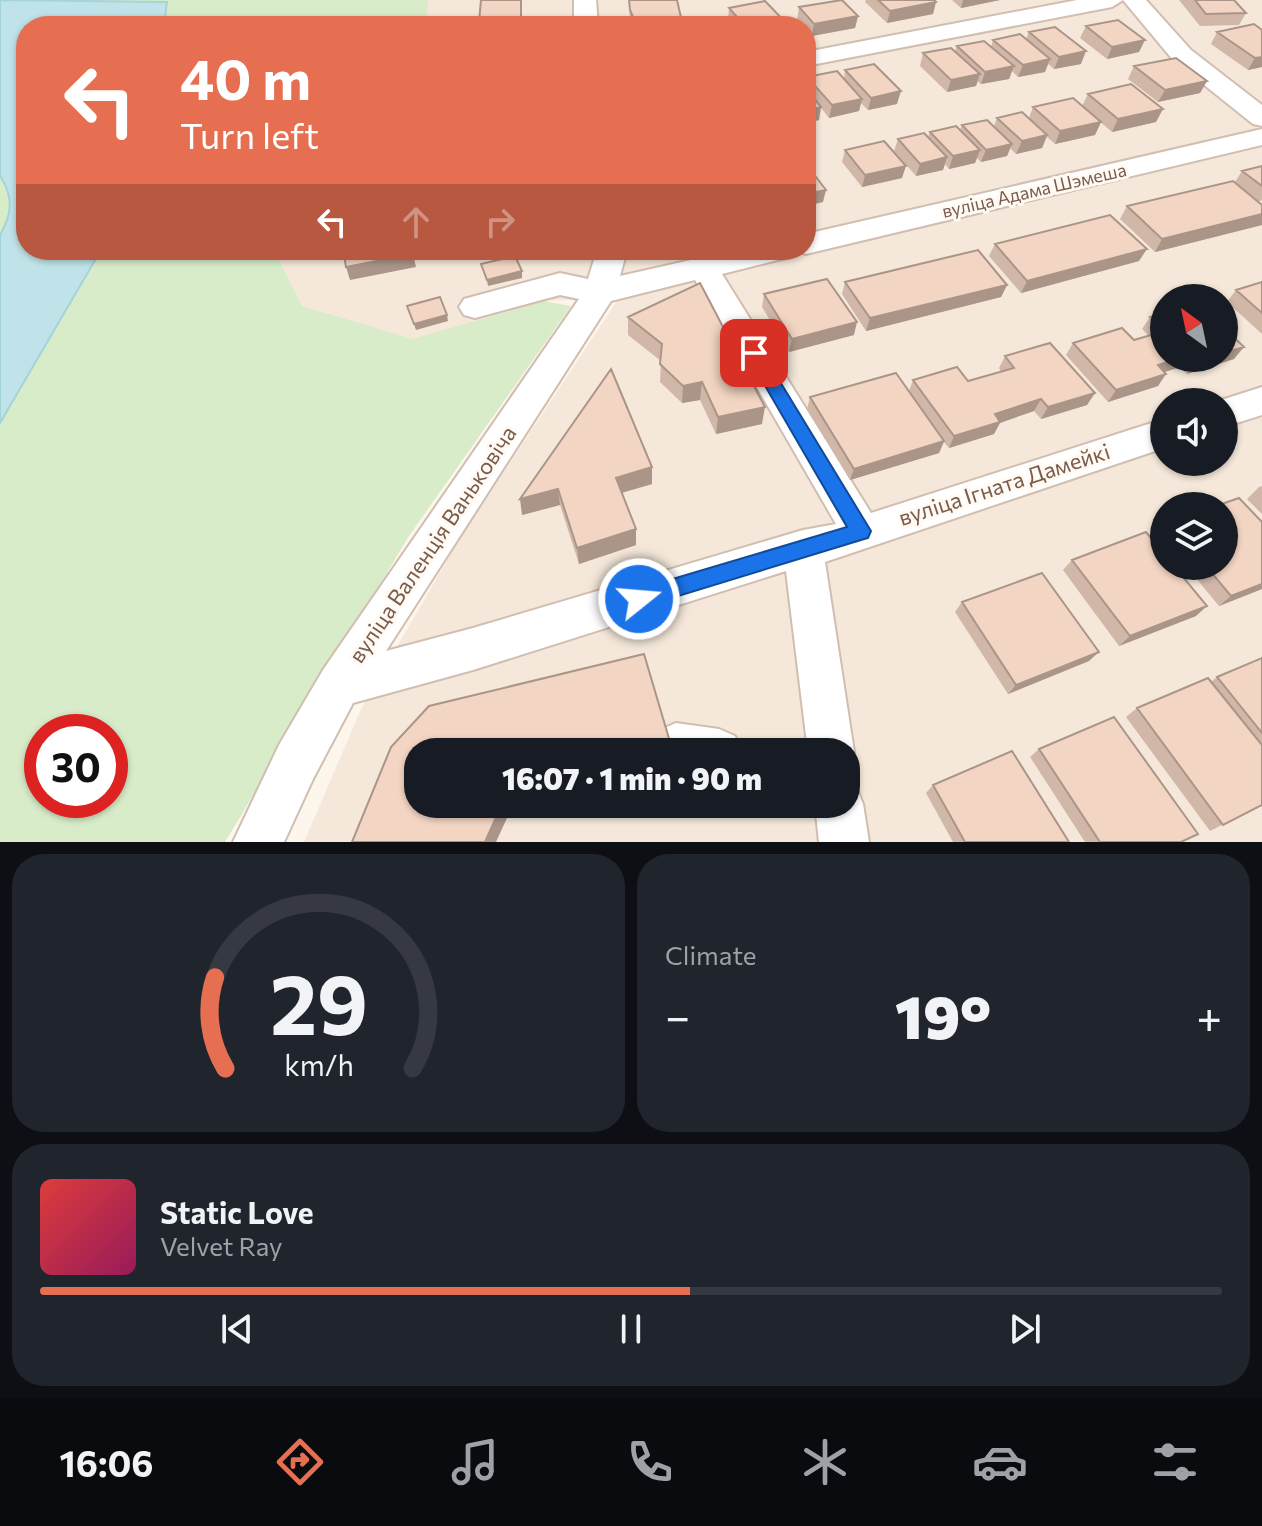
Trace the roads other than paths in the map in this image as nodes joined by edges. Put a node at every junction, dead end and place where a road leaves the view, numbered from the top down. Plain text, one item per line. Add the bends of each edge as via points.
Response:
1 (1112, 0) edge
2 (1134, 0) edge
3 (816, 57) edge
4 (1262, 118) edge
5 (1262, 137) edge
6 (816, 242) edge
7 (609, 260) edge
8 (737, 260) edge
9 (703, 268) junction
10 (600, 292) junction
11 (475, 307) dead end
12 (1262, 401) edge
13 (1238, 409) edge
14 (1150, 438) edge
15 (861, 531) junction
16 (803, 548) junction
17 (339, 685) junction
18 (829, 738) edge
19 (841, 818) edge
20 (258, 842) edge
21 (844, 842) edge

1 - 3 street
2 - 4 street via 1182,55
5 - 6 street, вуліца Адама Шэмеша
7 - 10 street, вуліца Валенція Ваньковіча
8 - 9 street
9 - 10 street
9 - 15 street
10 - 11 street via 560,284
10 - 17 street, вуліца Валенція Ваньковіча
12 - 13 street
14 - 15 street, вуліца Ігната Дамейкі
15 - 16 street, вуліца Ігната Дамейкі
16 - 17 street, вуліца Ігната Дамейкі
16 - 18 street
17 - 20 street, вуліца Валенція Ваньковіча
19 - 21 street

